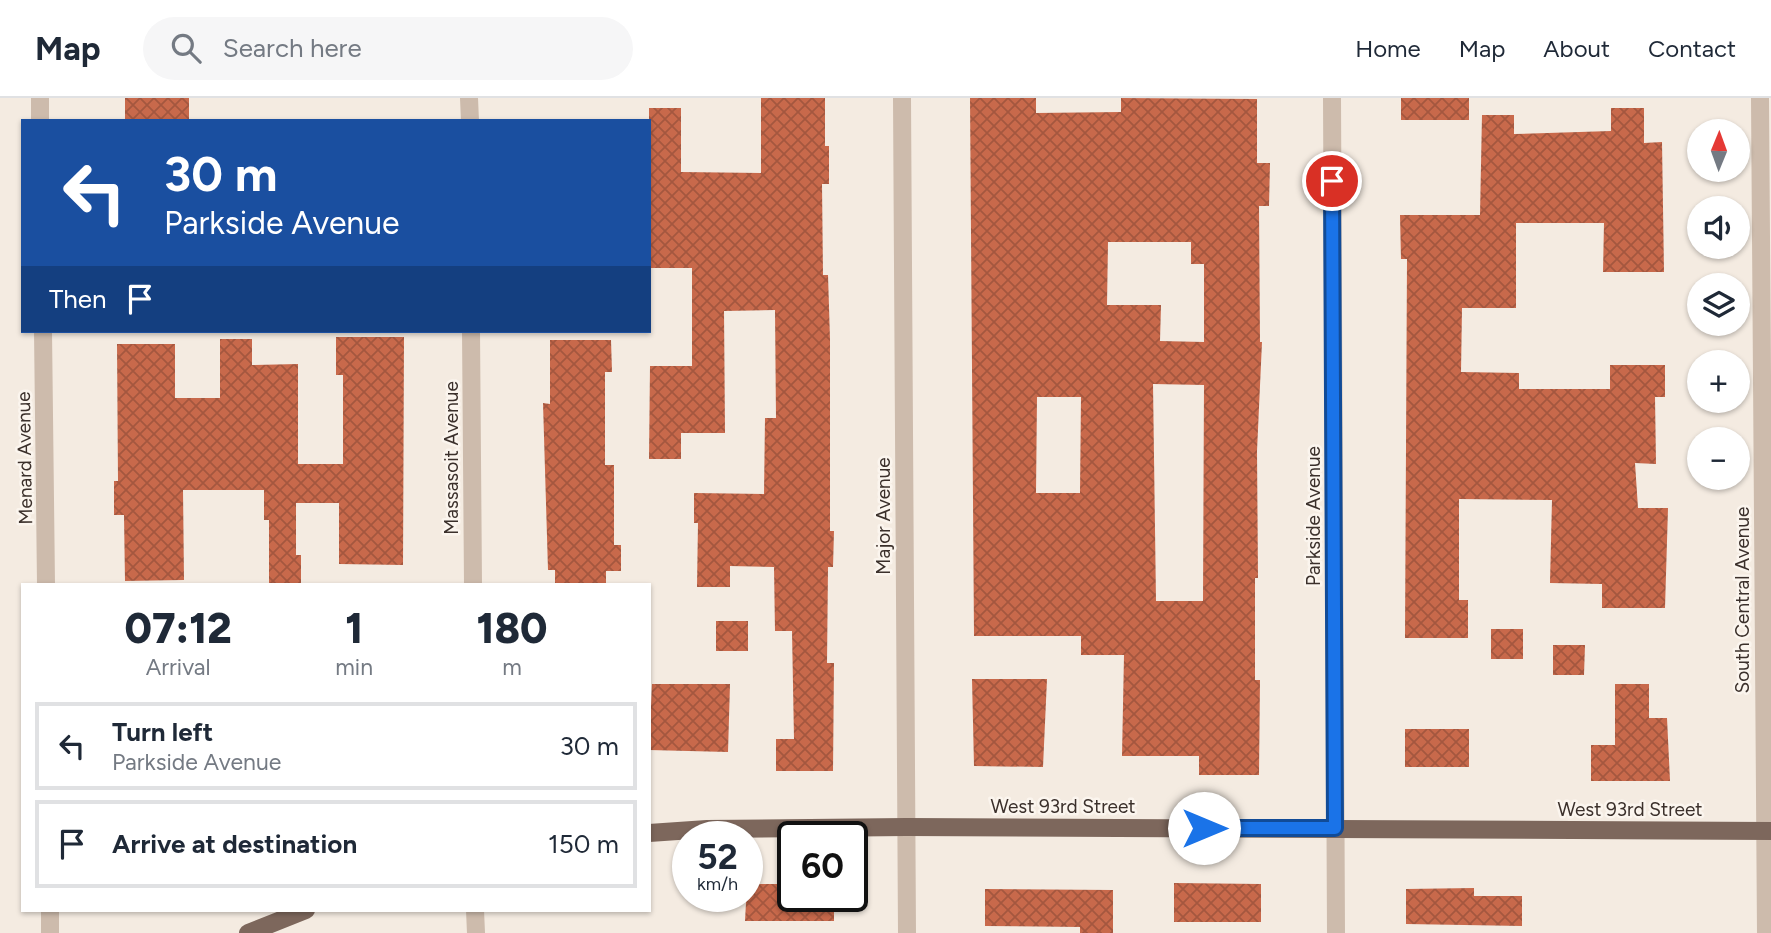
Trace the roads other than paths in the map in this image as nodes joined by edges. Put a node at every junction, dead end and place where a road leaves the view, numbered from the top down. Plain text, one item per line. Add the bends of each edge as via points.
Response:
1 (40, 98) edge
2 (470, 98) edge
3 (902, 98) edge
4 (1332, 98) edge
5 (1760, 98) edge
6 (40, 119) edge
7 (470, 119) edge
8 (43, 333) edge
9 (471, 333) edge
10 (46, 583) edge
11 (473, 583) edge
12 (906, 827) junction
13 (1335, 828) junction
14 (1768, 831) edge
15 (651, 833) edge
16 (50, 912) edge
17 (301, 912) edge
18 (475, 912) edge
19 (50, 933) edge
20 (248, 933) edge
21 (476, 933) edge
22 (907, 933) edge
23 (1335, 933) edge
24 (1766, 933) edge

1 - 6 street
2 - 7 street
3 - 12 street, Major Avenue
4 - 13 street, Parkside Avenue
5 - 14 street, South Central Avenue
8 - 10 street, Menard Avenue
9 - 11 street, Massasoit Avenue
12 - 13 main road, West 93rd Street
12 - 15 main road, West 93rd Street
12 - 22 street, Major Avenue
13 - 14 main road, West 93rd Street
13 - 23 street, Parkside Avenue
14 - 24 street, South Central Avenue
16 - 19 street
17 - 20 main road
18 - 21 street

